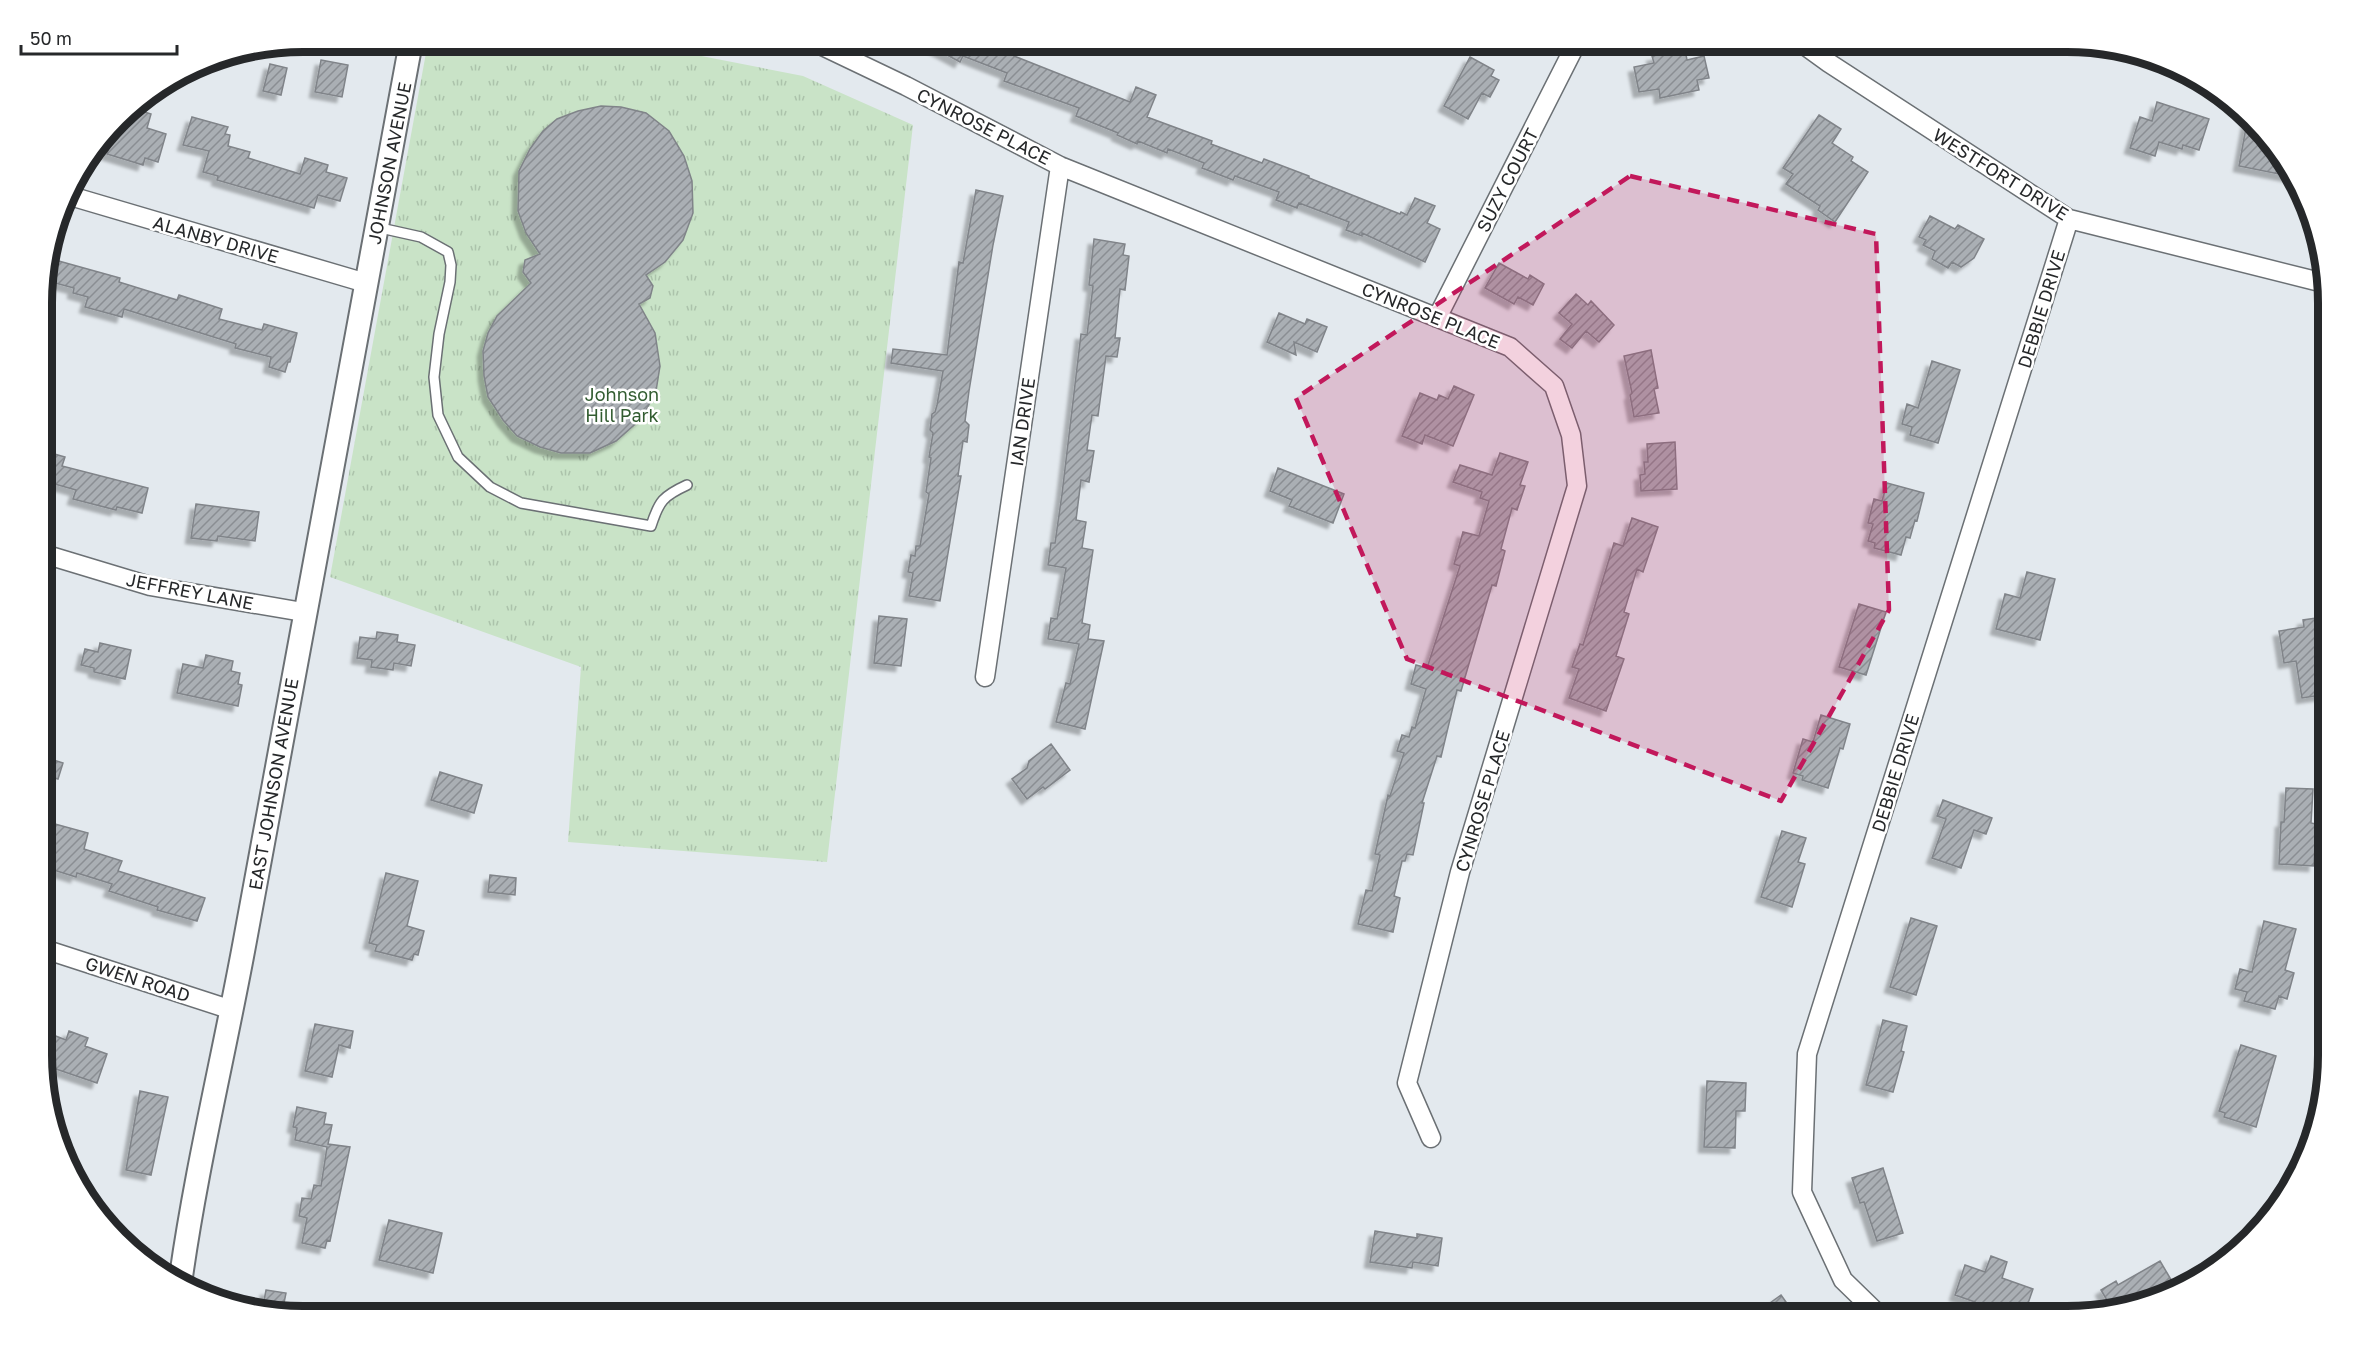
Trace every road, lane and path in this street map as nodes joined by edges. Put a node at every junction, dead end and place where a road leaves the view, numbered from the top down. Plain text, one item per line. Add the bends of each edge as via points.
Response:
1 (409, 52) edge
2 (835, 52) edge
3 (1572, 52) edge
4 (1814, 52) edge
5 (1060, 166) junction
6 (76, 198) edge
7 (2069, 219) junction
8 (376, 227) junction
9 (2317, 281) edge
10 (366, 283) junction
11 (1437, 318) junction
12 (687, 485) dead end
13 (52, 556) edge
14 (303, 612) junction
15 (985, 677) dead end
16 (52, 952) edge
17 (232, 1010) junction
18 (1431, 1138) dead end
19 (181, 1274) edge
20 (1870, 1306) edge

1 - 8 street, JOHNSON AVENUE
2 - 5 street, CYNROSE PLACE
3 - 11 street, SUZY COURT
4 - 7 street, WESTFORT DRIVE
5 - 11 street, CYNROSE PLACE
5 - 15 street, IAN DRIVE
6 - 10 street, ALANBY DRIVE
7 - 9 street, WESTFORT DRIVE
7 - 20 street, DEBBIE DRIVE via 1807,1054 1802,1192 1843,1280
8 - 10 street, JOHNSON AVENUE
8 - 12 lane via 421,237 448,252 450,282 438,334 434,377 438,415 458,457 490,487 521,503 651,526 657,505
10 - 14 street, EAST JOHNSON AVENUE
11 - 18 street, CYNROSE PLACE via 1510,347 1554,386 1571,435 1577,486 1460,872 1407,1083
13 - 14 street, JEFFREY LANE via 150,586
14 - 17 street, EAST JOHNSON AVENUE
16 - 17 street, GWEN ROAD
17 - 19 street, EAST JOHNSON AVENUE

